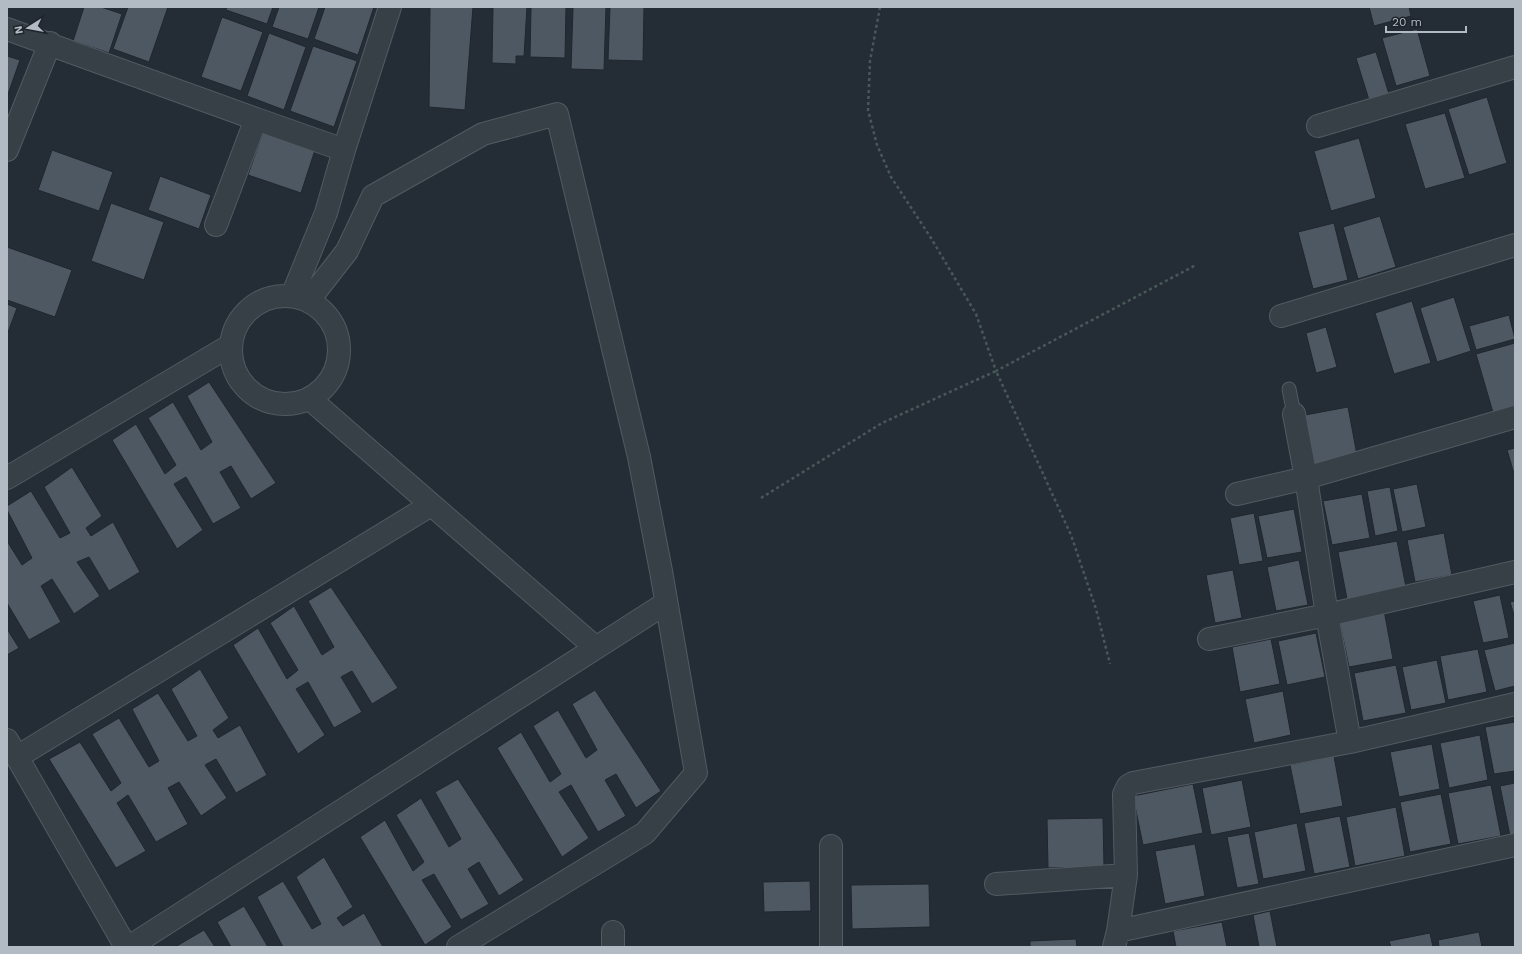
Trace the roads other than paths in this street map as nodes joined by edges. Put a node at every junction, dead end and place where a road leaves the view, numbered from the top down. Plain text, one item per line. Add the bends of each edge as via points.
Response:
1 (390, 7) edge
2 (7, 29) edge
3 (50, 43) junction
4 (1515, 67) edge
5 (256, 119) junction
6 (1318, 126) dead end
7 (7, 150) edge
8 (344, 150) junction
9 (216, 225) dead end
10 (1515, 244) edge
11 (300, 298) junction
12 (1282, 316) dead end
13 (231, 345) junction
14 (1289, 388) dead end
15 (310, 399) junction
16 (1294, 414) joint
17 (1515, 417) edge
18 (7, 478) edge
19 (1306, 478) junction
20 (1237, 494) dead end
21 (431, 505) junction
22 (1515, 572) edge
23 (666, 602) junction
24 (1326, 616) junction
25 (1209, 639) dead end
26 (595, 647) junction
27 (1515, 704) edge
28 (1350, 742) junction
29 (12, 748) edge
30 (1515, 845) edge
31 (831, 846) dead end
32 (1126, 875) junction
33 (996, 884) dead end
34 (1116, 939) edge
35 (127, 947) edge
36 (458, 947) edge
37 (831, 947) edge

1 - 8 street
2 - 3 street
3 - 5 street
3 - 7 street
4 - 6 street
5 - 8 street
5 - 9 street
8 - 11 street
10 - 12 street
11 - 13 street via 274,297 258,303 245,313 236,328
11 - 15 street via 323,311 333,325 339,341 339,358 334,375 324,389
11 - 23 street via 347,251 373,196 483,134 557,114 639,457
13 - 15 street via 232,361 238,377 248,390 261,400 277,404 294,404
13 - 18 street
14 - 16 lane
15 - 21 street
16 - 19 street
17 - 19 street
19 - 20 street
19 - 24 street
21 - 26 street
21 - 29 street
22 - 24 street
23 - 26 street
23 - 36 street via 696,773 645,833
24 - 25 street
24 - 28 street
26 - 35 street
27 - 28 street
28 - 32 street via 1133,783 1124,794
29 - 35 street
30 - 34 street
31 - 37 street
32 - 33 street
32 - 34 street

